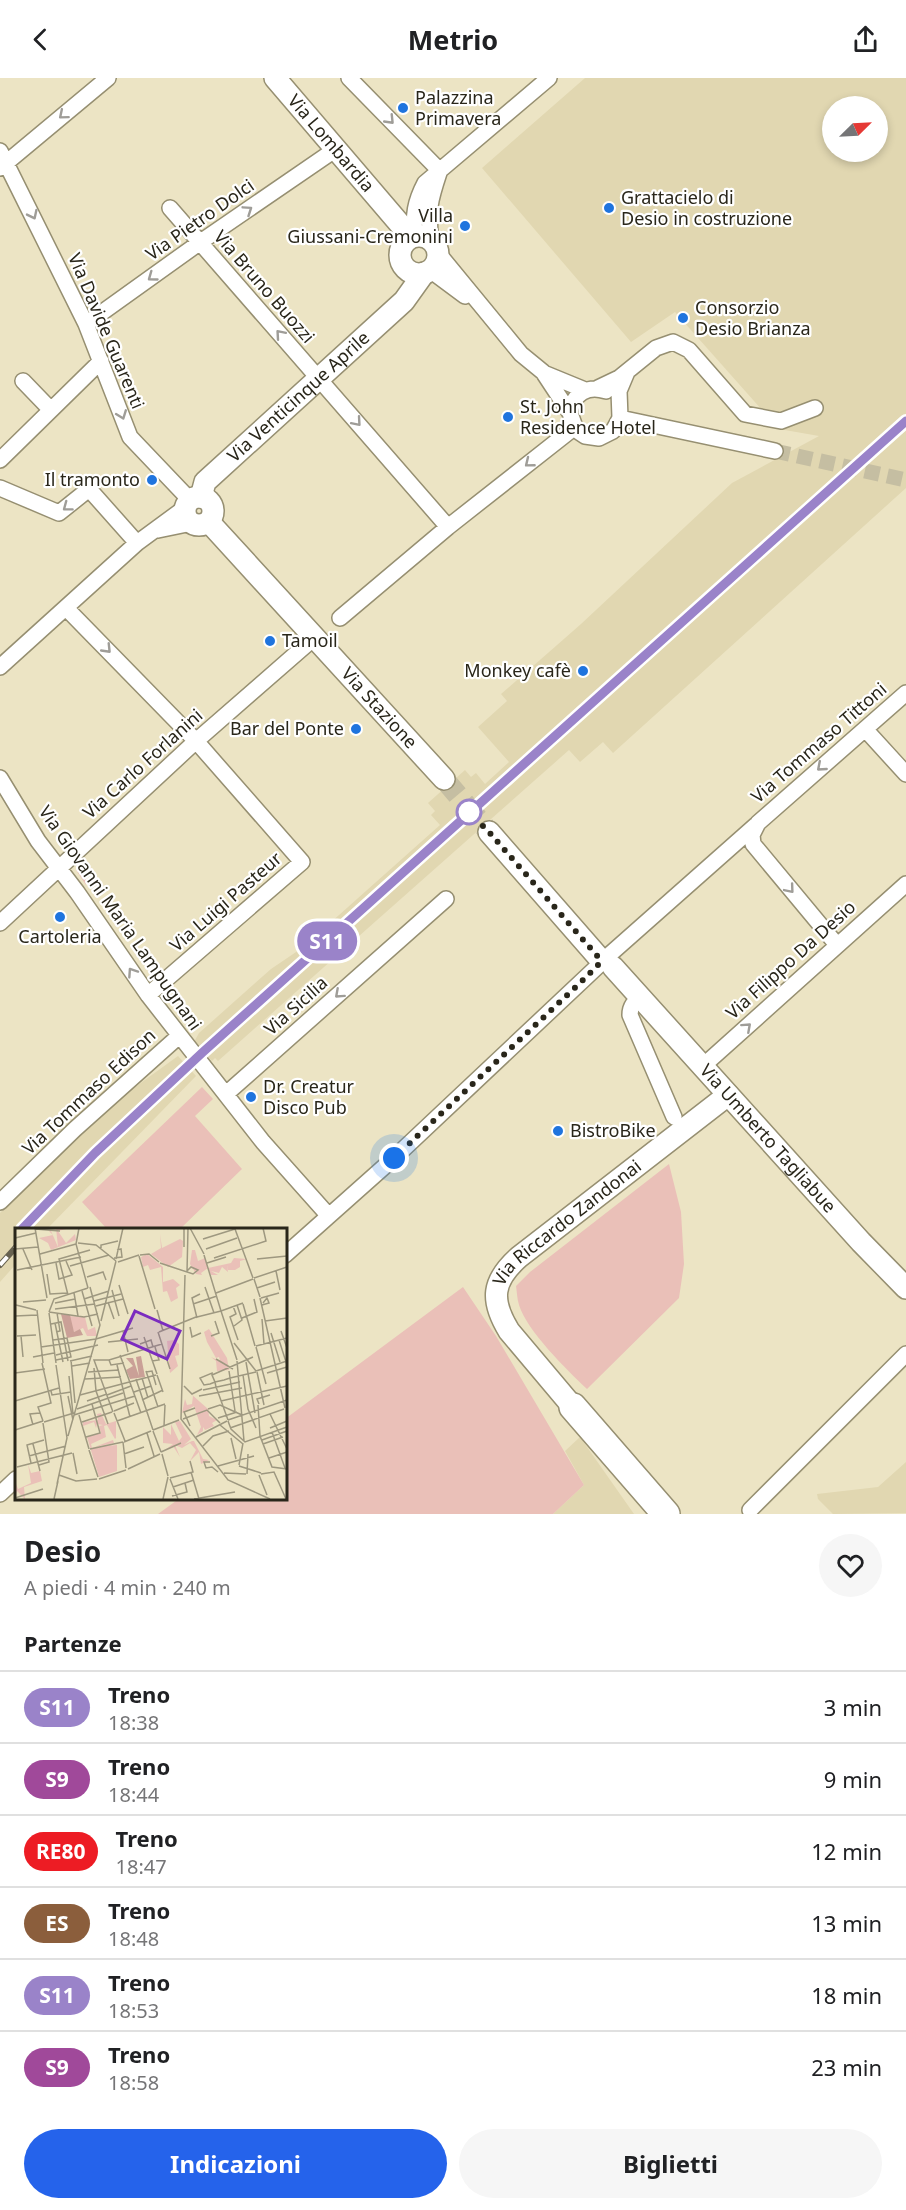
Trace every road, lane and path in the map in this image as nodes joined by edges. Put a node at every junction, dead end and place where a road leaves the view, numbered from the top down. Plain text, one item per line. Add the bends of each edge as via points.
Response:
1 (108, 78) edge
2 (275, 78) edge
3 (349, 78) edge
4 (549, 78) edge
5 (336, 149) junction
6 (2, 160) edge
7 (440, 171) junction
8 (170, 208) dead end
9 (199, 243) junction
10 (419, 253) junction
11 (86, 324) junction
12 (101, 361) junction
13 (543, 372) junction
14 (627, 372) junction
15 (319, 378) junction
16 (23, 381) dead end
17 (592, 389) junction
18 (816, 408) dead end
19 (50, 409) junction
20 (620, 411) junction
21 (573, 420) junction
22 (775, 451) tunnel mouth
23 (0, 460) edge
24 (0, 488) edge
25 (196, 510) junction
26 (448, 527) junction
27 (137, 543) junction
28 (66, 608) junction
29 (340, 618) dead end
30 (314, 638) junction
31 (0, 667) edge
32 (906, 693) edge
33 (865, 729) junction
34 (196, 741) junction
35 (906, 774) edge
36 (0, 778) edge
37 (444, 779) tunnel mouth
38 (758, 823) junction
39 (489, 832) tunnel mouth
40 (753, 844) junction
41 (734, 846) junction
42 (59, 868) junction
43 (906, 884) edge
44 (446, 899) dead end
45 (0, 922) edge
46 (837, 945) junction
47 (606, 964) junction
48 (636, 992) junction
49 (148, 995) junction
50 (179, 1036) junction
51 (703, 1066) junction
52 (226, 1094) junction
53 (728, 1095) junction
54 (674, 1117) dead end
55 (0, 1202) edge
56 (328, 1215) junction
57 (286, 1254) edge
58 (906, 1288) edge
59 (906, 1354) edge
60 (573, 1407) joint
61 (15, 1480) edge
62 (0, 1494) edge
63 (750, 1510) dead end
64 (666, 1514) edge

1 -> 6 street
2 - 5 street, Via Lombardia
3 -> 7 street
4 - 7 street
9 -> 5 street, Via Pietro Dolci
5 - 10 street, Via Lombardia via 387,208
6 -> 11 street, Via Davide Guarenti
7 - 10 street
8 - 9 street, Via Bruno Buozzi
9 -> 11 street, Via Pietro Dolci
15 -> 9 street, Via Bruno Buozzi
10 - 13 street, Via Lombardia via 482,308 521,354
10 - 15 street, Via Venticinque Aprile via 404,301
11 - 12 street, Via Davide Guarenti
12 - 19 street
12 -> 25 street, Via Davide Guarenti via 130,437
13 - 17 street, Via Lombardia
13 - 21 street, Via Lombardia
14 - 17 street
14 - 18 street via 656,348 674,342 689,350 745,414 781,421
14 - 20 street via 620,391
15 - 25 street, Via Venticinque Aprile via 205,482
15 -> 26 street, Via Bruno Buozzi
16 - 19 street
17 - 20 street, Via Lombardia via 611,394
17 - 21 street via 574,399
19 - 23 street
20 - 21 street via 613,431 599,438 585,436
20 - 22 street
21 -> 26 street
27 -> 24 street via 89,489 59,513
25 - 27 street, Via Venticinque Aprile via 152,531
25 - 30 street
26 - 29 street
27 - 28 street, Via Venticinque Aprile
28 - 31 street, Via Venticinque Aprile
28 -> 34 street
30 - 34 street, Via Carlo Forlanini
30 - 37 street, Via Stazione
32 - 33 street, Via Tommaso Tittoni
33 - 35 street
33 -> 38 street, Via Tommaso Tittoni
34 - 42 street, Via Carlo Forlanini
34 - 49 street, Via Luigi Pasteur via 303,862
36 - 42 street, Via Giovanni Maria Lampugnani
38 - 40 street, Via Tommaso Tittoni via 752,835
38 - 41 street, Via Tommaso Tittoni
39 - 47 street, Via Umberto Tagliabue
40 - 41 street
40 -> 46 street
41 - 47 street, Via Tommaso Tittoni
42 - 45 street, Via Carlo Forlanini
49 -> 42 street, Via Giovanni Maria Lampugnani
43 - 46 street, Via Filippo Da Desio
44 -> 52 street, Via Sicilia
51 -> 46 street, Via Filippo Da Desio
47 - 48 street, Via Umberto Tagliabue
47 - 56 street via 580,983
48 - 51 street, Via Umberto Tagliabue
48 - 54 street via 630,1015
49 - 50 street, Via Giovanni Maria Lampugnani
50 - 52 street, Via Giovanni Maria Lampugnani
50 - 55 street, Via Tommaso Edison
51 - 53 street, Via Umberto Tagliabue
52 - 56 street, Via Giovanni Maria Lampugnani
53 - 58 street, Via Umberto Tagliabue
53 - 60 street, Via Riccardo Zandonai via 501,1275 495,1292 502,1320
56 - 57 street
59 - 63 street
60 - 64 highway
61 - 62 street

